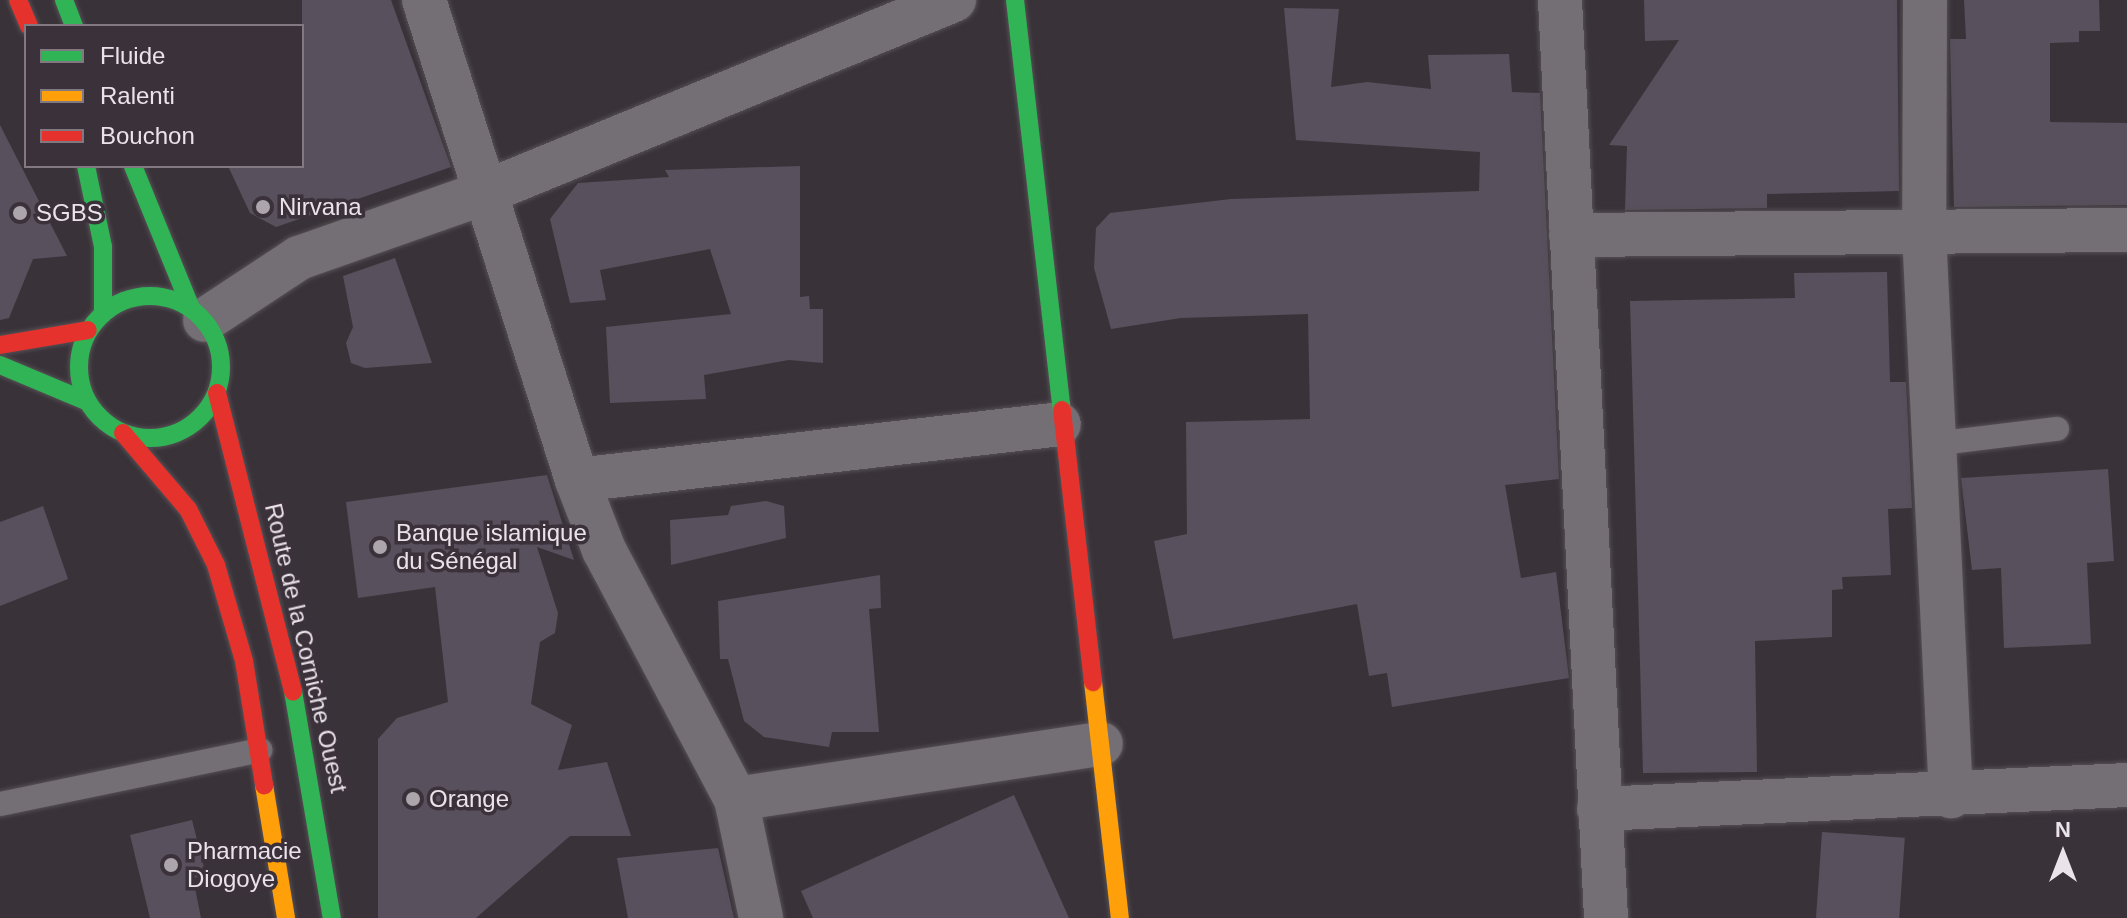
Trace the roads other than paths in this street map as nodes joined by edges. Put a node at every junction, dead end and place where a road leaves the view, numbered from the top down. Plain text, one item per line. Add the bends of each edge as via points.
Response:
1 (18, 0) edge
2 (64, 0) edge
3 (424, 0) edge
4 (954, 0) edge
5 (1015, 0) edge
6 (1560, 0) edge
7 (1925, 0) edge
8 (28, 24) edge
9 (73, 24) edge
10 (86, 168) edge
11 (134, 168) edge
12 (486, 192) junction
13 (2127, 230) edge
14 (1924, 232) junction
15 (1571, 235) junction
16 (103, 314) junction
17 (198, 314) junction
18 (88, 330) junction
19 (0, 345) edge
20 (0, 365) edge
21 (217, 393) junction
22 (88, 402) junction
23 (1059, 424) junction
24 (2057, 429) dead end
25 (123, 433) junction
26 (1934, 444) junction
27 (577, 480) junction
28 (1101, 744) junction
29 (260, 750) junction
30 (2127, 785) edge
31 (1951, 796) junction
32 (736, 799) junction
33 (0, 804) edge
34 (1599, 809) junction
35 (286, 918) edge
36 (332, 918) edge
37 (761, 918) edge
38 (1120, 918) edge
39 (1606, 918) edge

1 - 8 main road
2 - 9 main road
3 - 12 street
4 - 12 street
5 - 23 main road
6 - 15 street
7 - 14 street
10 - 16 main road via 103,247
11 - 17 main road
12 - 17 street via 299,258
12 - 27 street
13 - 14 street
14 - 15 street
14 - 26 street
15 - 34 street
16 - 17 main road via 146,295
16 - 18 main road
17 - 21 main road via 221,355
18 - 19 main road
18 - 22 main road via 79,366
20 - 22 main road
21 - 25 main road via 199,420 171,436
21 - 36 main road, Route de la Corniche Ouest via 285,651 321,822
22 - 25 main road
23 - 27 street
23 - 28 main road
24 - 26 lane
25 - 29 main road via 188,509 216,565
26 - 31 street
27 - 32 street via 604,550
28 - 32 street
28 - 38 main road
29 - 33 lane
29 - 35 main road
30 - 31 street
31 - 34 street
32 - 37 street
34 - 39 street

